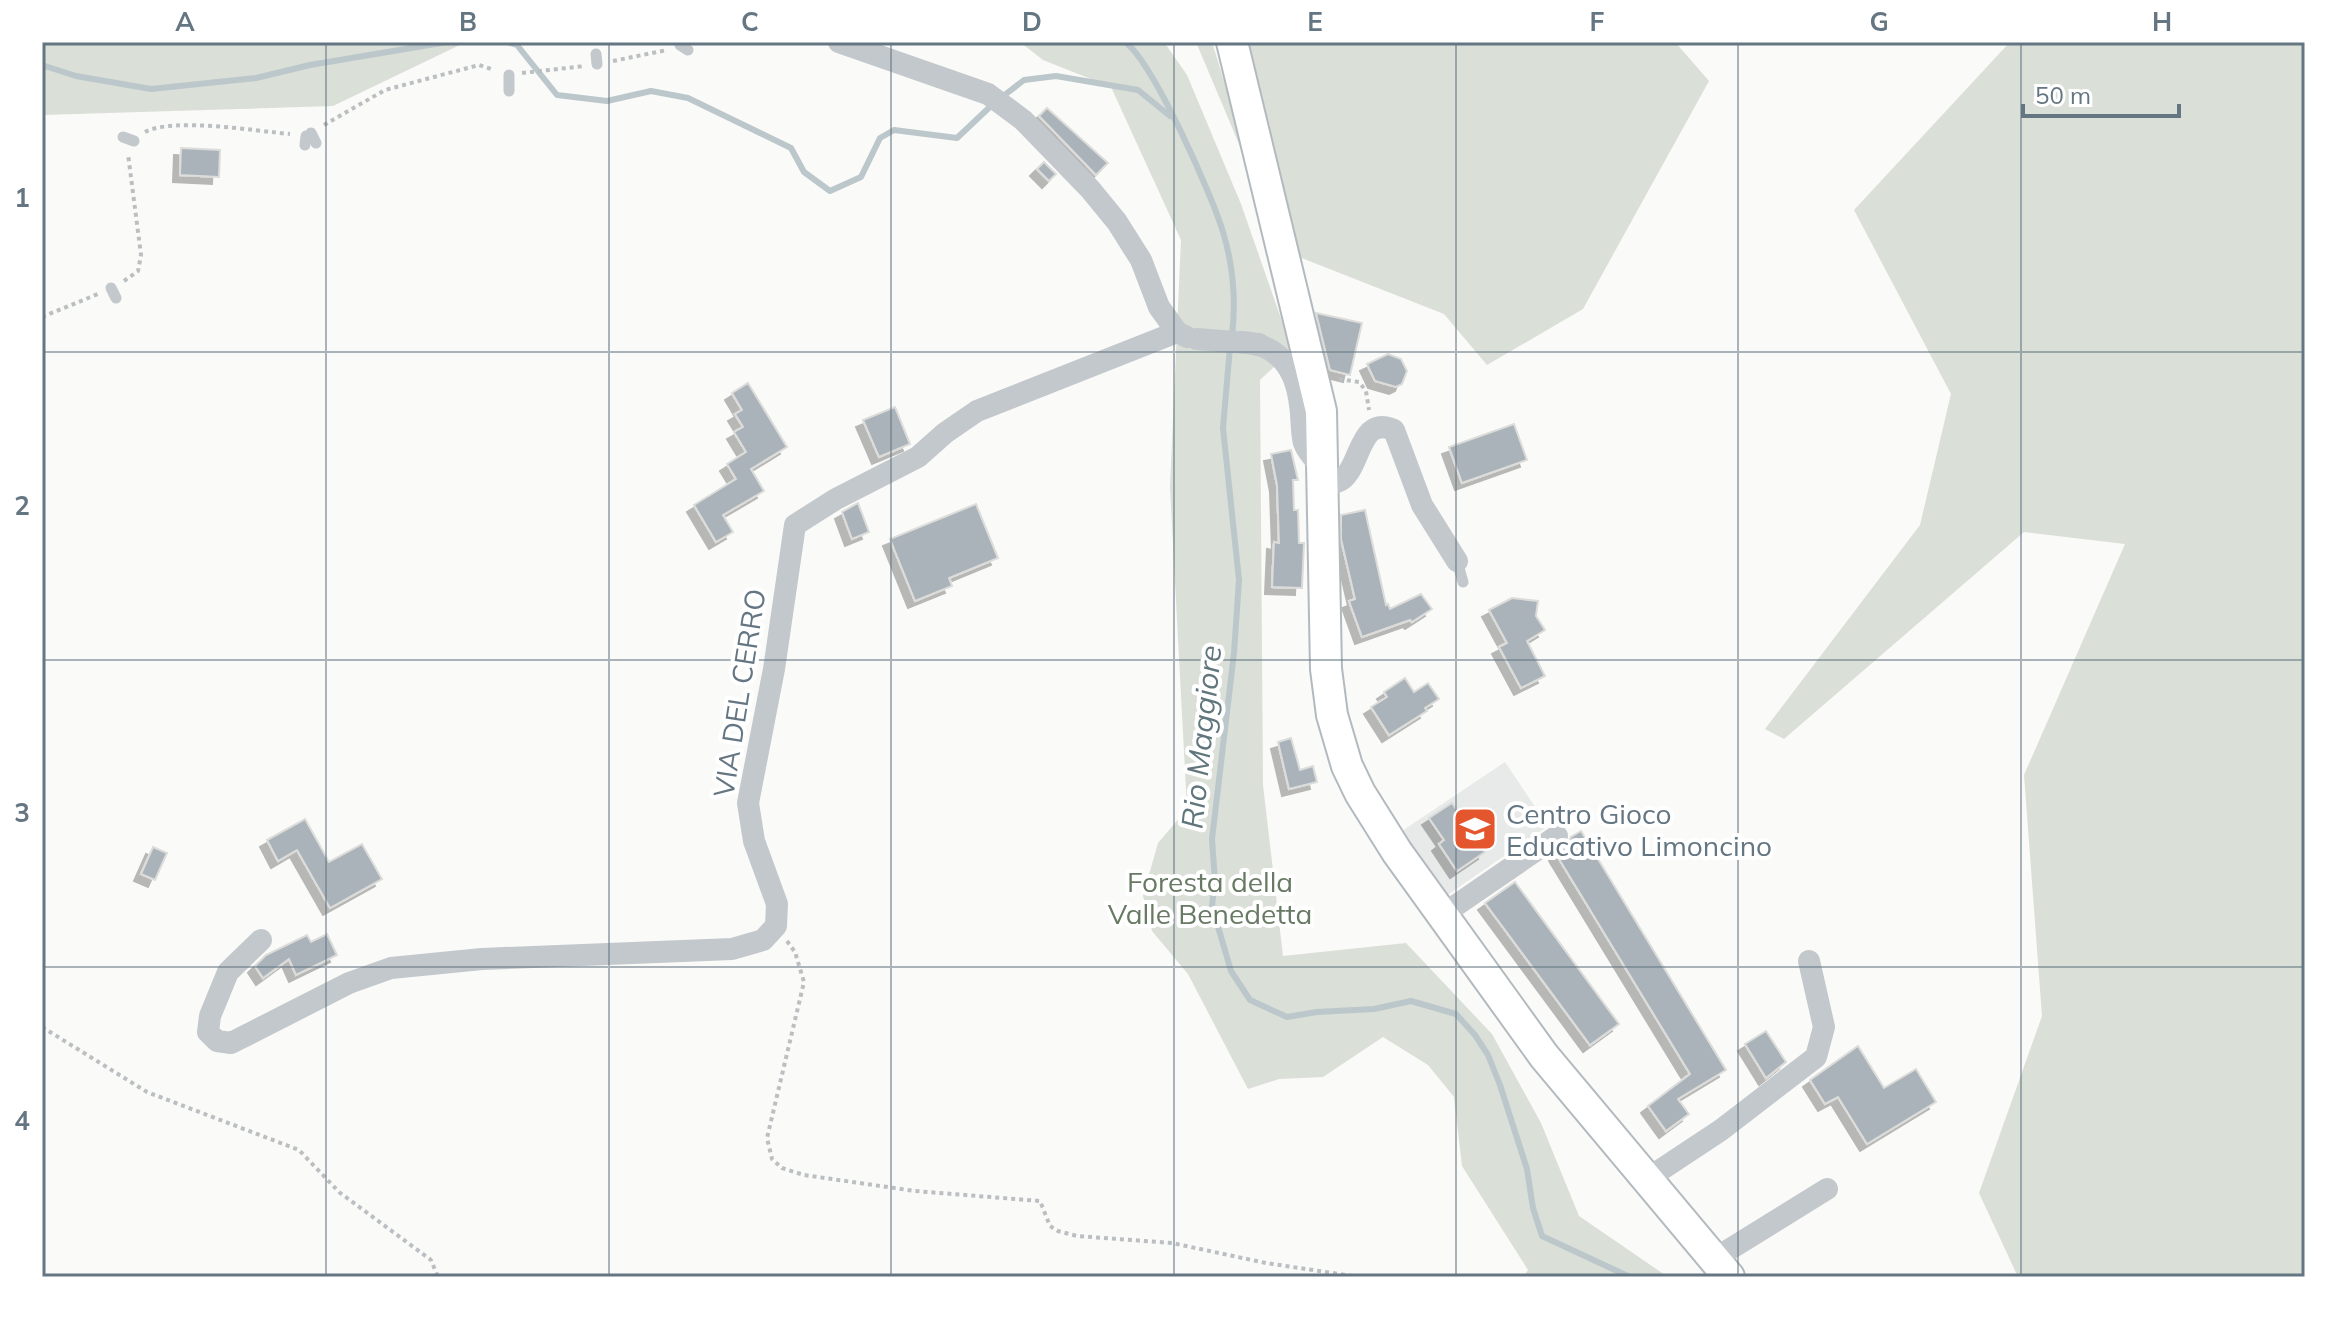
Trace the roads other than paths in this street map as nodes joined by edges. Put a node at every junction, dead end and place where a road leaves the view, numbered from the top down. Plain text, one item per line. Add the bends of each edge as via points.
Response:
1 (839, 42) edge
2 (1232, 42) edge
3 (509, 75) road end
4 (509, 91) dead end
5 (1177, 332) junction
6 (1323, 476) junction
7 (1460, 572) dead end
8 (1557, 836) dead end
9 (1442, 915) junction
10 (261, 940) dead end
11 (1809, 961) dead end
12 (1647, 1179) junction
13 (1827, 1189) dead end
14 (1721, 1268) edge

1 - 5 street via 988,94 1023,120 1117,222
2 - 6 main road via 1316,381
3 - 4 lane
5 - 6 street, bridge via 1259,344 1278,354 1288,364 1300,399 1304,445
5 - 10 street, VIA DEL CERRO via 977,411 918,457 795,525 748,803 754,841 777,904 776,926 763,940 732,949 391,968 349,983 231,1043 217,1041 208,1032 210,1016 228,972
6 - 7 street via 1337,482 1369,433 1385,426 1394,430 1422,505
6 - 9 main road via 1326,669 1332,715 1360,793
8 - 9 street
9 - 12 main road via 1544,1056
11 - 12 street via 1824,1027 1816,1057
12 - 14 main road
13 - 14 street

